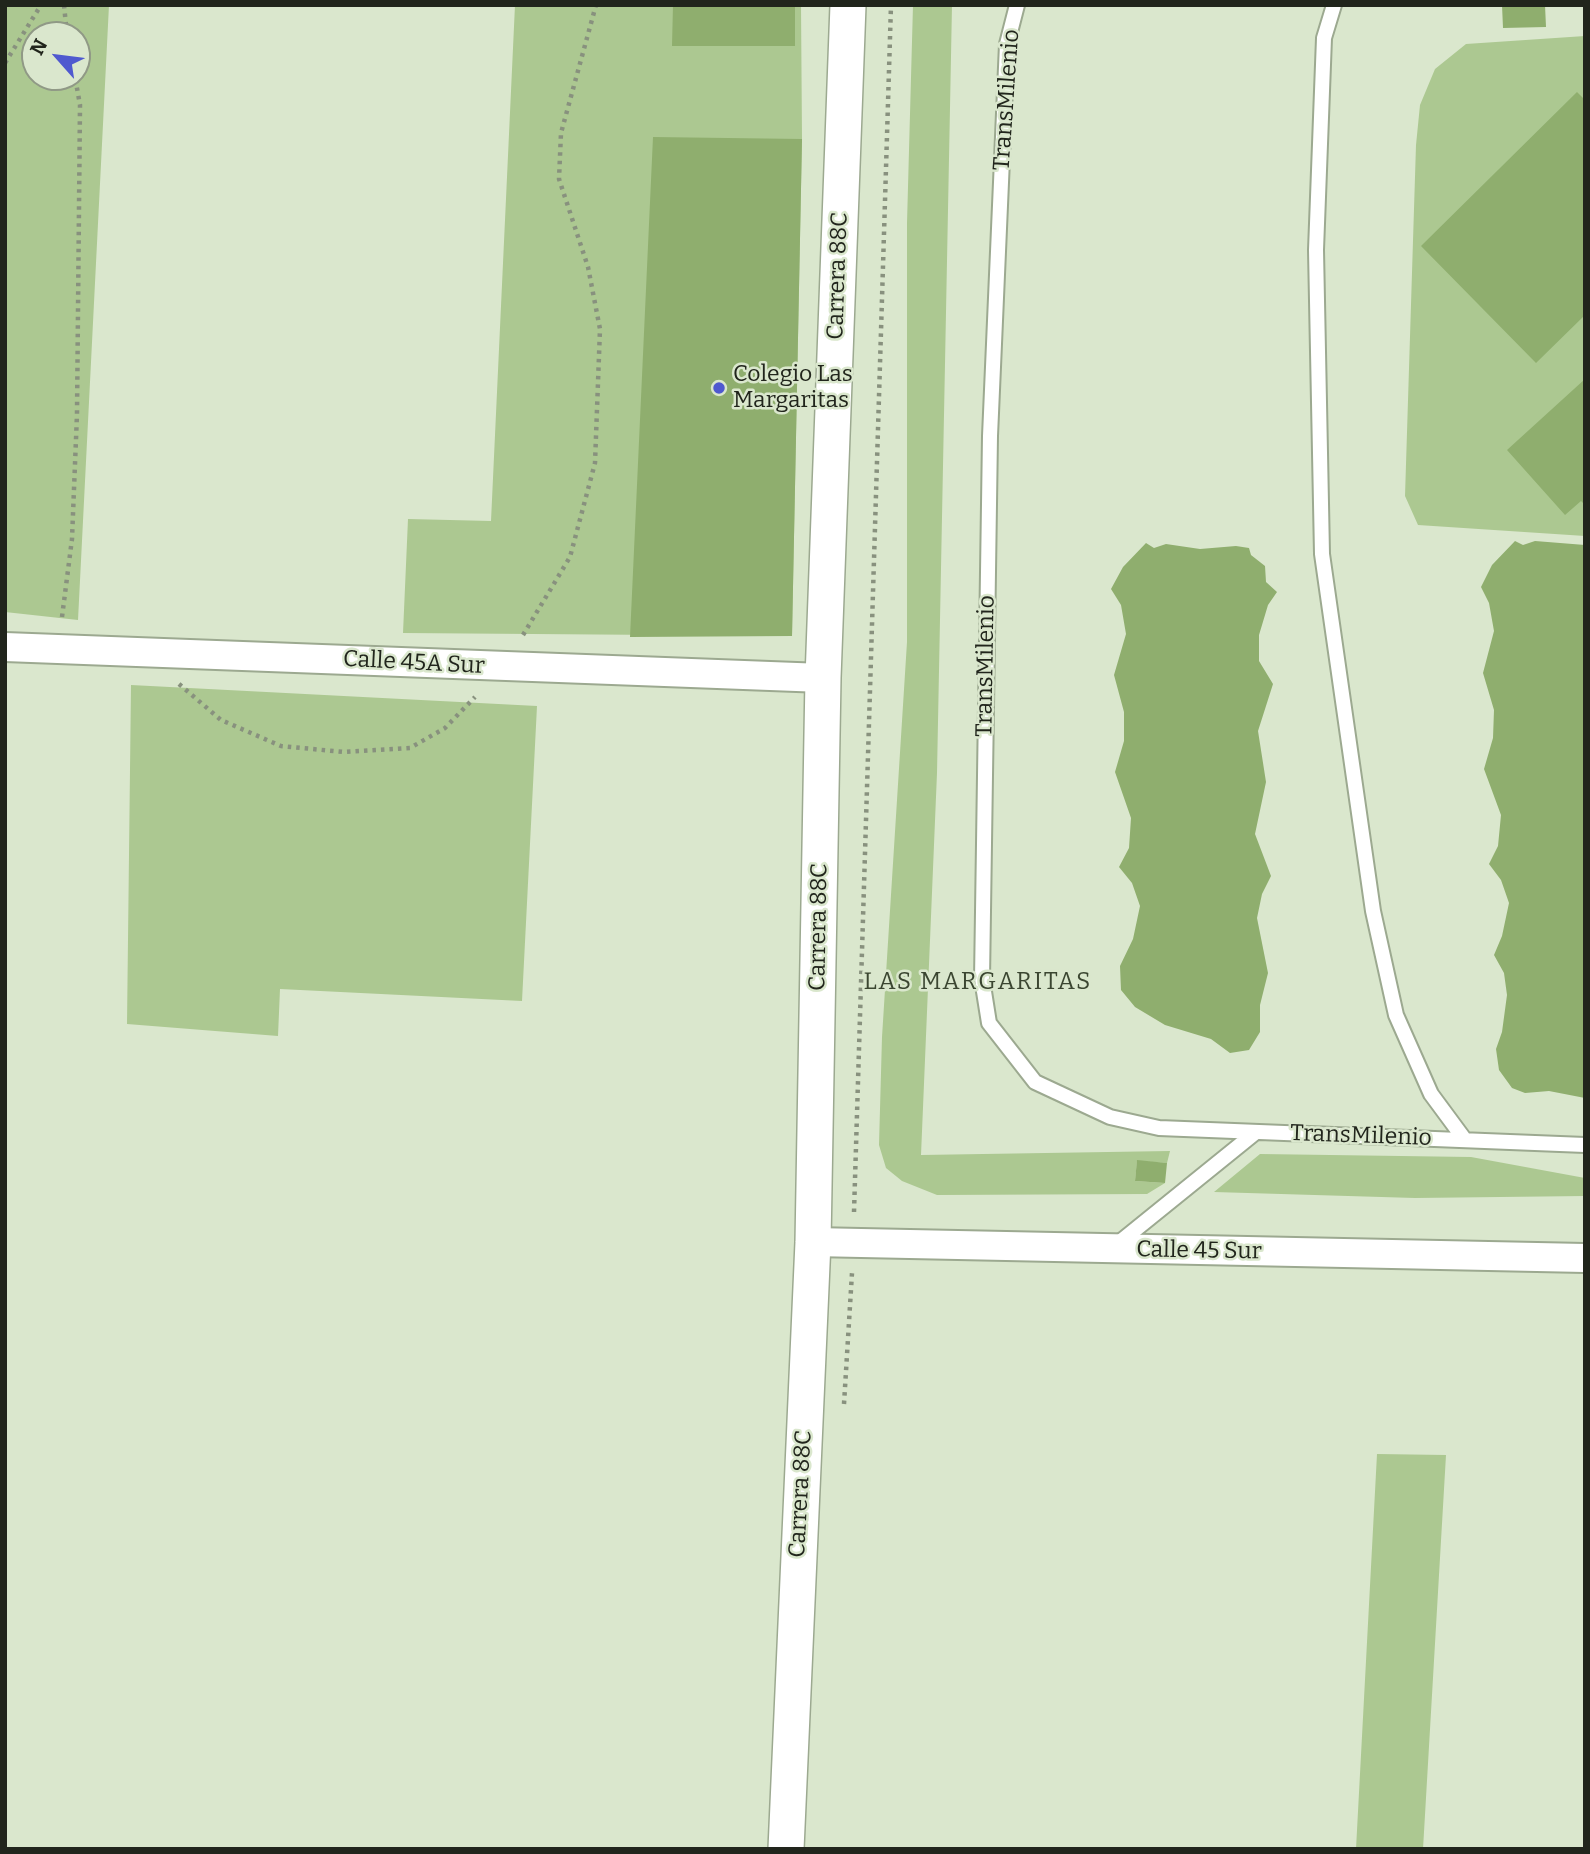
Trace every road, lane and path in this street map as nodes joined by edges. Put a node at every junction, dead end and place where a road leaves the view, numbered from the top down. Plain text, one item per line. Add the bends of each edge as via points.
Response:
1 (41, 5) edge
2 (596, 5) edge
3 (848, 5) edge
4 (891, 5) edge
5 (1017, 5) edge
6 (1334, 5) edge
7 (5, 63) edge
8 (78, 91) edge
9 (5, 647) edge
10 (51, 649) junction
11 (162, 653) junction
12 (502, 668) junction
13 (823, 678) junction
14 (1256, 1132) junction
15 (1465, 1140) junction
16 (1585, 1145) edge
17 (813, 1242) junction
18 (853, 1243) junction
19 (1112, 1249) junction
20 (1585, 1258) edge
21 (844, 1406) dead end
22 (786, 1849) edge

1 - 7 path
2 - 12 path via 561,133 559,179 588,267 600,329 596,463 570,557
3 - 13 street, Carrera 88C
4 - 18 path
5 - 14 lane, TransMilenio via 1007,44 990,436 982,979 989,1023 1035,1082 1072,1102 1158,1128
6 - 15 lane, TransMilenio via 1324,38 1316,250 1322,554 1373,911 1396,1015 1432,1094
8 - 10 path via 81,233 72,540 66,598
9 - 10 street, Calle 45A Sur
10 - 11 street, Calle 45A Sur
11 - 12 street, Calle 45A Sur
11 - 12 path via 183,691 221,720 281,746 344,752 410,748 445,728
12 - 13 street, Calle 45A Sur
13 - 17 street, Carrera 88C
14 - 15 lane, TransMilenio
14 - 19 lane, TransMilenio
15 - 16 lane, TransMilenio
17 - 18 street, Calle 45 Sur
17 - 22 street, Carrera 88C
18 - 19 street, Calle 45 Sur
18 - 21 path
19 - 20 street, Calle 45 Sur

